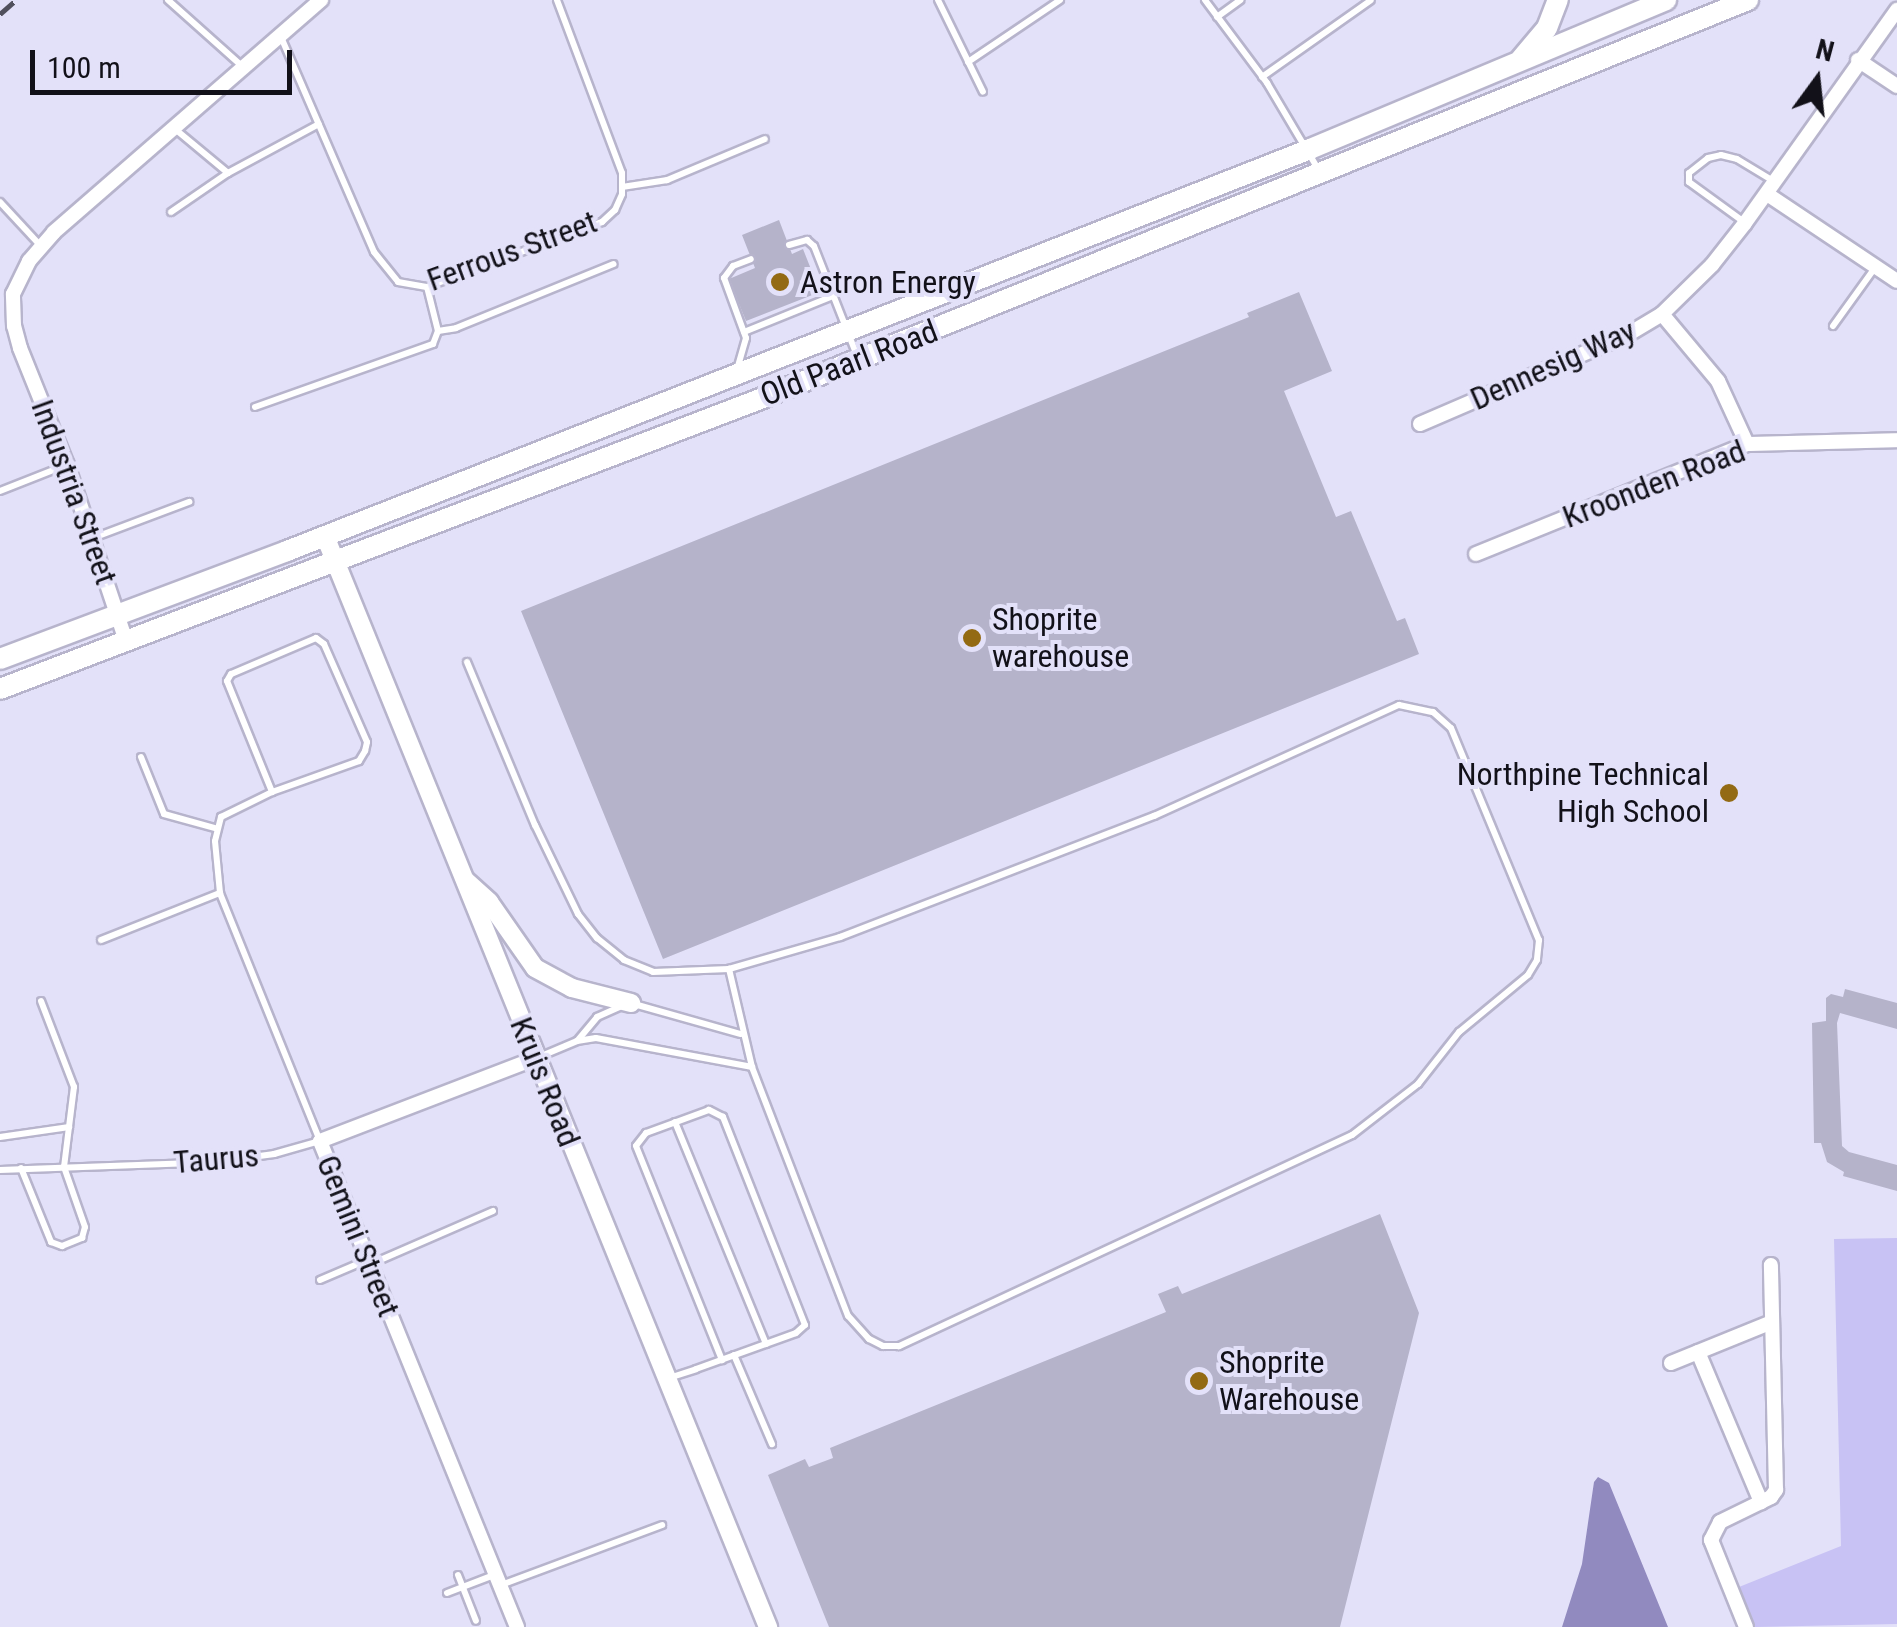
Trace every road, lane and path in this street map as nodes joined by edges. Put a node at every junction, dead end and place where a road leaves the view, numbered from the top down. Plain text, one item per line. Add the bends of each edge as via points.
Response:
1 (168, 0) edge
2 (321, 0) edge
3 (556, 0) edge
4 (938, 0) edge
5 (1060, 0) edge
6 (1205, 0) edge
7 (1240, 0) edge
8 (1372, 0) edge
9 (1558, 0) edge
10 (1665, 0) edge
11 (1748, 0) edge
12 (1627, 7) edge
13 (1897, 10) edge
14 (1217, 16) junction
15 (1681, 29) junction
16 (280, 36) junction
17 (1652, 41) junction
18 (1858, 60) junction
19 (968, 62) junction
20 (1516, 64) junction
21 (244, 68) junction
22 (1262, 77) junction
23 (1897, 86) edge
24 (982, 92) dead end
25 (319, 124) junction
26 (174, 128) junction
27 (765, 139) dead end
28 (1310, 149) junction
29 (228, 173) junction
30 (1321, 175) junction
31 (622, 187) junction
32 (1771, 188) junction
33 (0, 202) edge
34 (171, 212) dead end
35 (1745, 223) junction
36 (789, 245) dead end
37 (42, 246) junction
38 (752, 259) dead end
39 (614, 264) dead end
40 (1874, 269) junction
41 (1897, 281) edge
42 (428, 287) junction
43 (6, 294) edge
44 (834, 296) junction
45 (1662, 314) junction
46 (1833, 326) dead end
47 (438, 331) junction
48 (847, 331) junction
49 (744, 332) junction
50 (858, 360) junction
51 (726, 379) junction
52 (256, 407) dead end
53 (1420, 424) dead end
54 (1897, 440) edge
55 (1747, 444) junction
56 (67, 465) junction
57 (0, 491) edge
58 (189, 502) dead end
59 (325, 536) junction
60 (92, 538) junction
61 (1476, 554) dead end
62 (335, 562) junction
63 (118, 614) junction
64 (126, 641) junction
65 (0, 659) edge
66 (467, 662) dead end
67 (0, 689) edge
68 (141, 757) dead end
69 (272, 792) junction
70 (215, 828) junction
71 (462, 878) junction
72 (220, 893) junction
73 (101, 940) dead end
74 (729, 969) junction
75 (41, 1001) dead end
76 (631, 1003) junction
77 (742, 1034) junction
78 (577, 1040) junction
79 (536, 1058) junction
80 (752, 1067) junction
81 (675, 1122) junction
82 (69, 1127) junction
83 (0, 1137) edge
84 (320, 1141) junction
85 (64, 1166) junction
86 (21, 1168) junction
87 (0, 1170) edge
88 (493, 1212) dead end
89 (368, 1262) junction
90 (1771, 1265) dead end
91 (320, 1280) dead end
92 (1772, 1322) junction
93 (766, 1344) junction
94 (1698, 1352) junction
95 (734, 1355) junction
96 (722, 1360) junction
97 (1671, 1363) dead end
98 (666, 1379) junction
99 (772, 1444) dead end
100 (1761, 1502) junction
101 (662, 1525) dead end
102 (458, 1575) dead end
103 (498, 1580) junction
104 (463, 1587) junction
105 (447, 1593) dead end
106 (476, 1621) dead end
107 (517, 1627) edge
108 (768, 1627) edge
109 (1746, 1627) edge

1 - 21 lane
2 - 16 street, Industria Street
3 - 31 lane, Ferrous Street
4 - 19 lane
5 - 19 lane
6 - 14 lane
7 - 14 lane
8 - 22 lane
9 - 20 main road via 1547,28
10 - 12 main road, Old Paarl Road
10 - 15 main road
11 - 15 main road, Old Paarl Road
12 - 17 main road
12 - 20 main road, Old Paarl Road
13 - 18 street, Dennesig Way
14 - 22 lane
15 - 17 main road, Old Paarl Road
16 - 21 street, Industria Street
16 - 25 lane, Ferrous Street
17 - 30 main road, Old Paarl Road
18 - 23 street
18 - 32 street, Dennesig Way
19 - 24 lane
20 - 28 main road, Old Paarl Road
21 - 26 street, Industria Street
22 - 28 lane
25 - 29 lane
25 - 42 lane, Ferrous Street via 386,271 398,282
26 - 29 lane
26 - 37 street, Industria Street
27 - 31 lane via 667,180
28 - 30 lane
28 - 48 main road, Old Paarl Road
29 - 34 lane
30 - 50 main road, Old Paarl Road
31 - 42 lane, Ferrous Street via 615,210 602,222
32 - 35 street, Dennesig Way
32 - 35 lane via 1721,154 1689,173 1689,182
32 - 40 street
33 - 37 lane
35 - 45 street, Dennesig Way
36 - 44 lane via 811,242
37 - 43 street, Industria Street
38 - 49 lane via 724,278
39 - 47 lane
40 - 41 street
40 - 46 lane
42 - 47 lane
43 - 56 street, Industria Street
44 - 48 lane
44 - 49 lane
45 - 53 street, Dennesig Way via 1628,336
45 - 55 street via 1718,380
47 - 52 lane via 433,344
48 - 50 lane
48 - 51 main road, Old Paarl Road
49 - 51 lane via 744,355
50 - 62 main road, Old Paarl Road
51 - 59 main road, Old Paarl Road
54 - 55 street, Kroonden Road
55 - 61 street, Kroonden Road
56 - 57 lane
56 - 60 street, Industria Street
58 - 60 lane
59 - 62 street, Kruis Road
59 - 63 main road, Old Paarl Road
60 - 63 street, Industria Street
62 - 64 main road, Old Paarl Road
62 - 71 street, Kruis Road
63 - 64 street, Industria Street
63 - 65 main road, Old Paarl Road
64 - 67 main road, Old Paarl Road
66 - 74 lane via 535,825 596,938 653,972
68 - 70 lane via 164,814
69 - 69 lane via 227,681 316,638 366,751 360,762
69 - 70 lane via 221,817
70 - 72 lane, Gemini Street
71 - 76 street via 489,902 535,968 572,988
71 - 79 street, Kruis Road
72 - 73 lane
72 - 84 lane, Gemini Street
74 - 77 lane
74 - 80 lane via 840,936 1154,816 1400,705 1433,712 1452,728 1534,922 1537,960 1528,976 1459,1032 1418,1084 1352,1135 899,1346 869,1339 848,1316
75 - 82 lane via 74,1087
76 - 77 lane
76 - 78 lane via 597,1017
77 - 80 lane
78 - 79 lane
78 - 80 lane via 622,1040
79 - 84 street, Taurus
79 - 98 street, Kruis Road
81 - 93 lane
81 - 93 lane via 709,1110 722,1117 805,1318 796,1334
81 - 96 lane via 641,1136 636,1146
82 - 83 lane
82 - 85 lane
84 - 85 lane, Taurus via 214,1162
84 - 89 street, Gemini Street
85 - 86 lane, Taurus
85 - 86 lane via 85,1231 62,1246 51,1242
86 - 87 lane, Taurus
88 - 89 lane
89 - 91 lane
89 - 103 street, Gemini Street
90 - 92 street
92 - 94 street
92 - 100 street via 1776,1490
93 - 95 lane
94 - 97 street
94 - 100 street
95 - 96 lane
95 - 99 lane
96 - 98 lane
98 - 108 street, Kruis Road
100 - 109 street via 1720,1522 1712,1533
101 - 103 lane
102 - 104 lane
103 - 104 lane
103 - 107 street, Gemini Street
104 - 105 lane
104 - 106 lane

